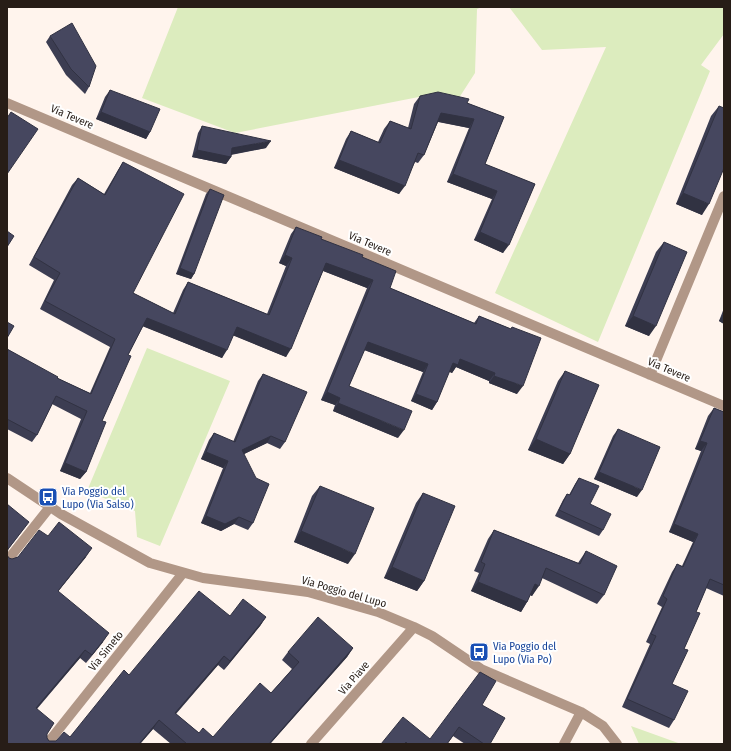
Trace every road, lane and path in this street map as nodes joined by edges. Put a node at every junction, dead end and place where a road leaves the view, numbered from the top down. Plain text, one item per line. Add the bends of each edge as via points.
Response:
1 (7, 103) edge
2 (724, 196) edge
3 (650, 375) junction
4 (724, 406) edge
5 (7, 478) edge
6 (50, 507) junction
7 (7, 561) edge
8 (183, 573) junction
9 (414, 627) junction
10 (581, 712) junction
11 (47, 744) edge
12 (311, 744) edge
13 (564, 744) edge
14 (618, 744) edge

1 - 3 street, Via Tevere
2 - 3 street
3 - 4 street, Via Tevere
5 - 6 street, Via Poggio del Lupo
6 - 7 street
6 - 8 street, Via Poggio del Lupo via 150,563
8 - 9 street, Via Poggio del Lupo via 308,592 378,612
8 - 11 street, Via Simeto
9 - 10 street, Via Poggio del Lupo via 481,669
9 - 12 street, Via Piave
10 - 13 street
10 - 14 street, Via Poggio del Lupo via 603,726

